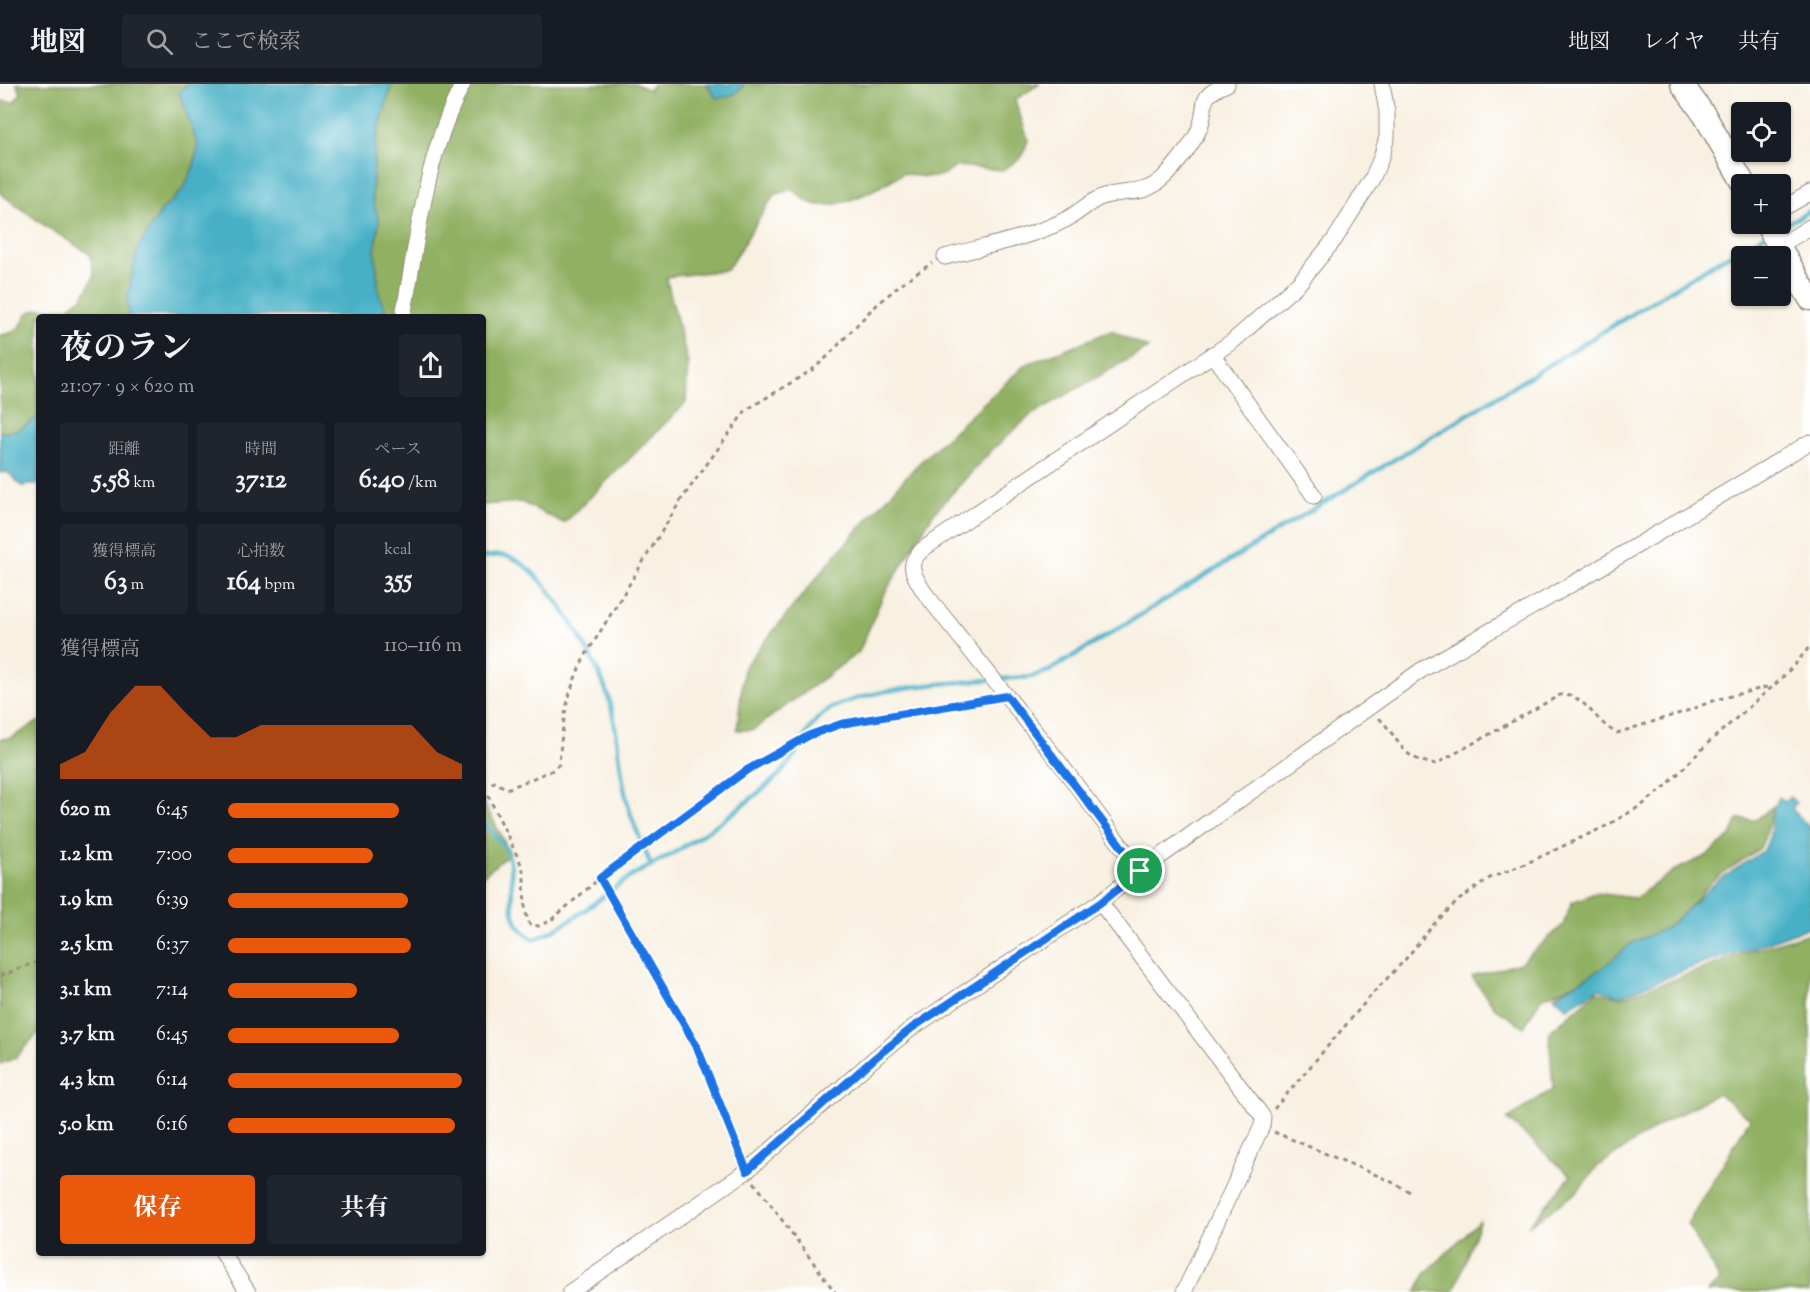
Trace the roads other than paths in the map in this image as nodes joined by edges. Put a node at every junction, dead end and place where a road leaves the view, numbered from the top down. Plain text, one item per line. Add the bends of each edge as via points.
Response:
1 (463, 84) edge
2 (1227, 84) edge
3 (1382, 84) edge
4 (1682, 84) edge
5 (1738, 174) edge
6 (1810, 193) edge
7 (1791, 204) edge
8 (1810, 227) edge
9 (1772, 234) edge
10 (1779, 246) joint
11 (945, 256) road end
12 (1791, 267) edge
13 (1810, 299) edge
14 (403, 314) edge
15 (1212, 354) junction
16 (1810, 442) edge
17 (1314, 496) dead end
18 (1140, 871) junction
19 (1100, 903) junction
20 (225, 1256) edge
21 (248, 1292) edge
22 (570, 1292) edge
23 (1184, 1292) edge

1 - 14 street via 438,144
2 - 11 street via 1210,94 1196,136 1156,185 1145,191 1103,197 1065,221 1042,230
3 - 15 street via 1387,137 1381,158 1335,239 1299,283 1255,323
4 - 5 street
6 - 7 street
8 - 10 street
9 - 10 street
12 - 13 street
15 - 17 street
15 - 18 street via 926,547 912,561 924,592
16 - 18 street via 1420,671
18 - 19 street
19 - 22 street via 912,1028 747,1171
19 - 23 street via 1262,1121
20 - 21 street

